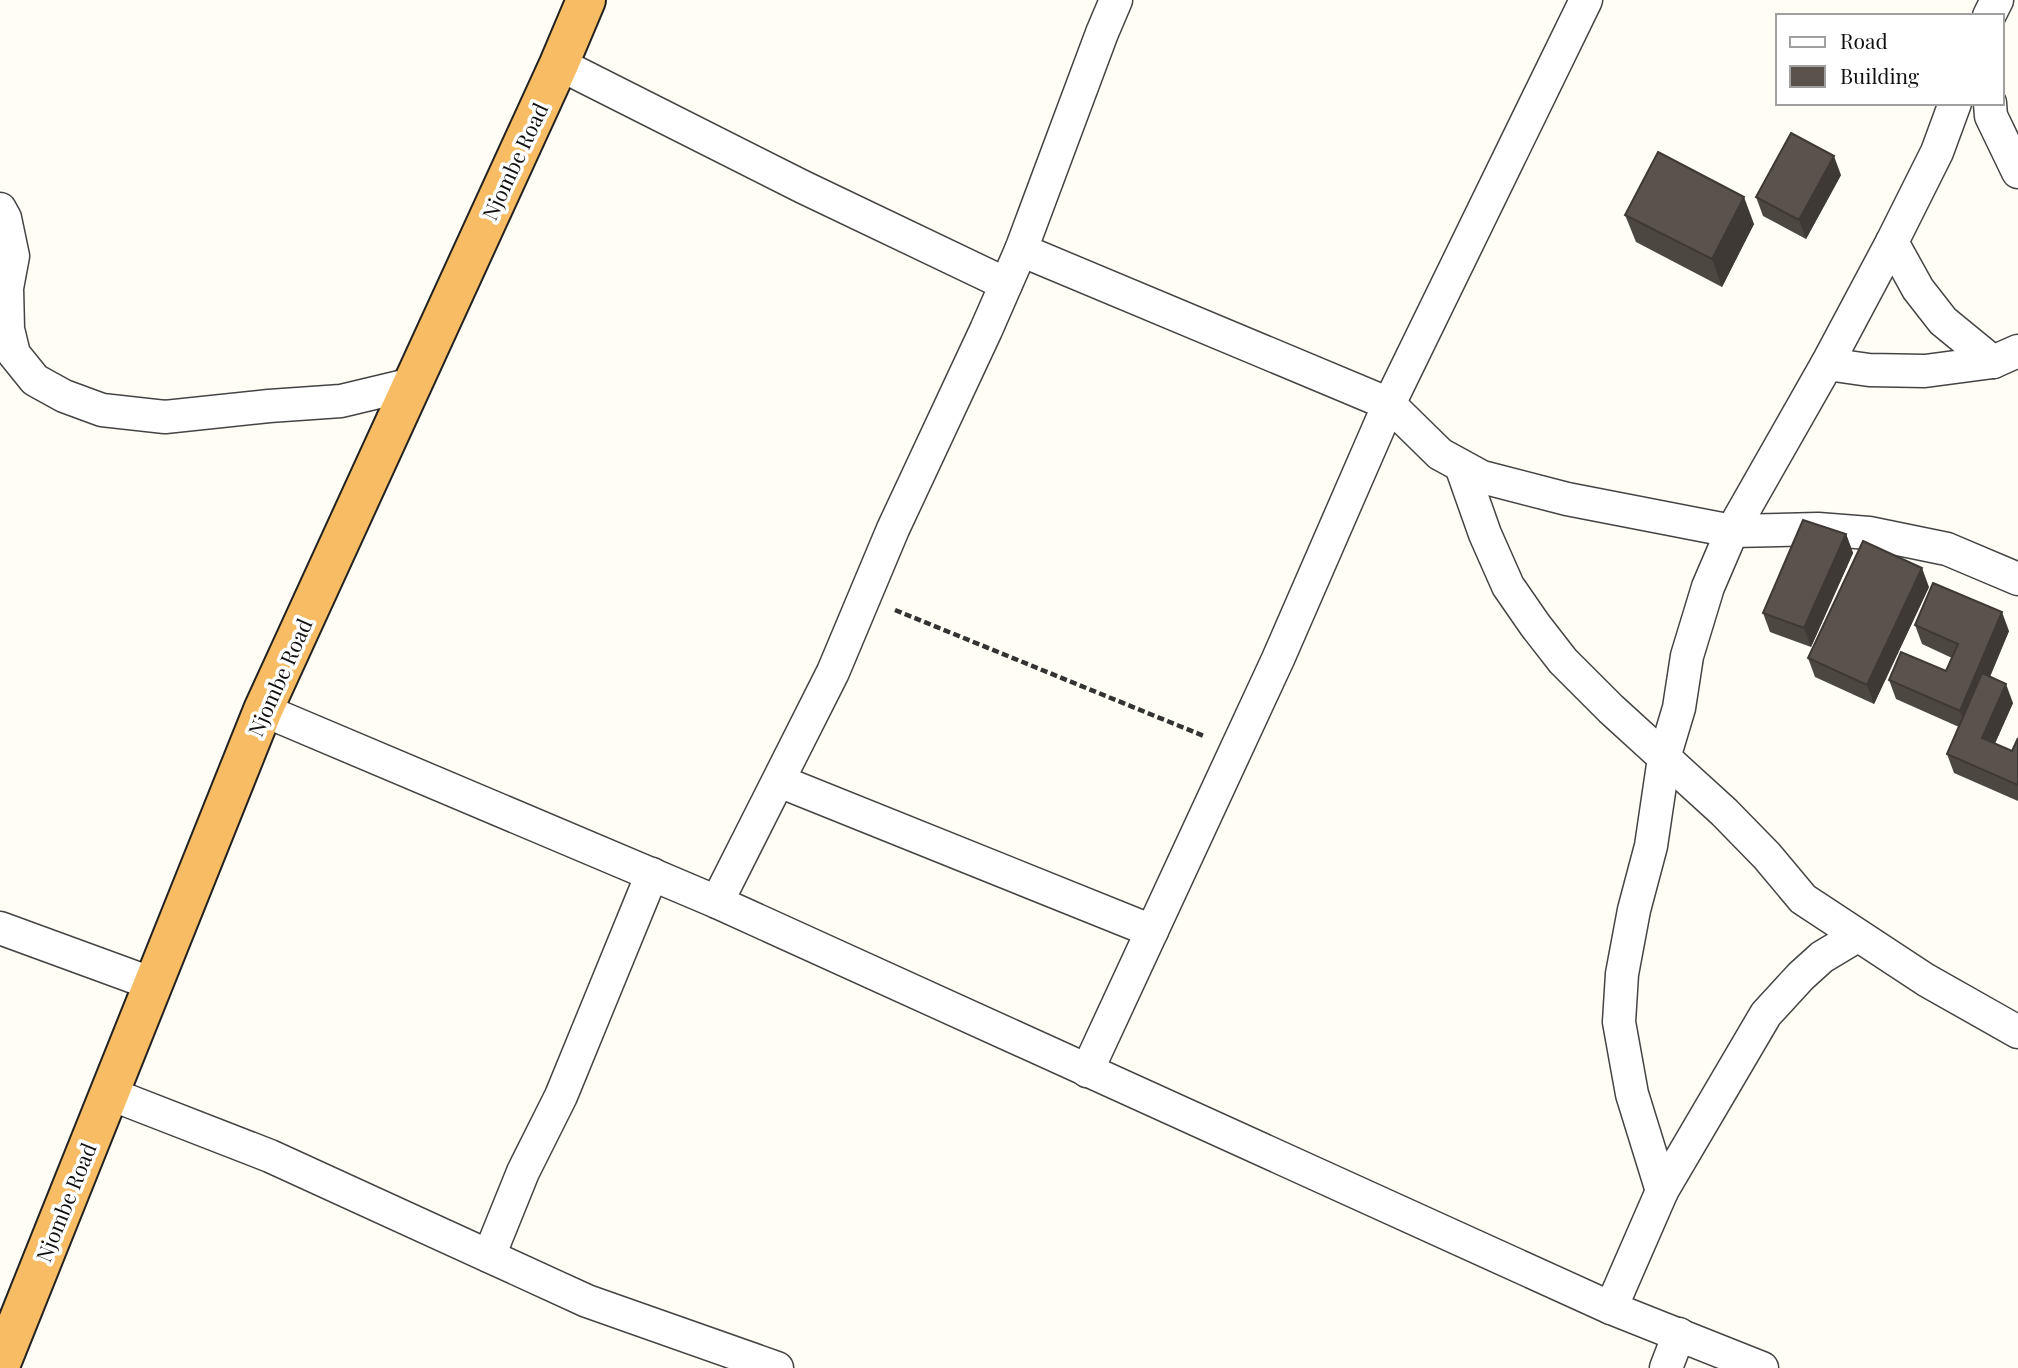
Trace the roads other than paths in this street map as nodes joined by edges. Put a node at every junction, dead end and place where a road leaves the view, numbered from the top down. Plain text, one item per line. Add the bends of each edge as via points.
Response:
1 (1116, 0) edge
2 (1586, 0) edge
3 (577, 3) edge
4 (559, 64) junction
5 (1954, 105) edge
6 (1990, 105) edge
7 (2018, 172) edge
8 (0, 209) edge
9 (1892, 242) junction
10 (1021, 250) junction
11 (1006, 284) junction
12 (2006, 357) edge
13 (1827, 364) junction
14 (412, 384) junction
15 (1389, 404) junction
16 (1461, 466) junction
17 (1732, 531) junction
18 (2018, 579) edge
19 (262, 710) junction
20 (1664, 758) junction
21 (779, 781) junction
22 (652, 874) junction
23 (718, 902) junction
24 (0, 928) edge
25 (1152, 931) junction
26 (1857, 936) junction
27 (153, 984) junction
28 (2018, 1032) edge
29 (1087, 1070) junction
30 (108, 1093) junction
31 (1662, 1191) junction
32 (489, 1256) junction
33 (1611, 1308) junction
34 (1679, 1334) junction
35 (0, 1366) edge
36 (777, 1368) edge
37 (1666, 1368) edge
38 (1762, 1368) edge

1 - 10 street
2 - 15 street
3 - 4 highway, Njombe Road
4 - 11 street
4 - 14 highway, Njombe Road
5 - 9 street via 1937,152
6 - 7 street
8 - 14 street via 13,256 7,288 14,354 35,380 64,396 102,410 165,417 341,401
9 - 12 street via 1918,289 1943,321
9 - 13 street
10 - 11 street
10 - 15 street
11 - 21 street via 833,672
12 - 13 street via 1925,371
13 - 17 street
14 - 19 highway, Njombe Road
15 - 16 street via 1440,454
15 - 25 street
16 - 17 street via 1523,489
16 - 20 street via 1508,586 1535,625 1563,661
17 - 18 street via 1869,533 1947,550
17 - 20 street via 1708,587 1687,656 1679,708
19 - 22 street
19 - 27 highway, Njombe Road
20 - 26 street via 1724,812 1803,899
20 - 31 street via 1651,846 1622,974 1619,1022 1632,1094
21 - 23 street
21 - 25 street
22 - 23 street
22 - 32 street
23 - 29 street
24 - 27 street
25 - 29 street
26 - 28 street
26 - 31 street via 1822,957 1766,1014
27 - 30 highway, Njombe Road
29 - 33 street
30 - 32 street via 270,1156
30 - 35 highway, Njombe Road
31 - 33 street
32 - 36 street via 587,1301
33 - 34 street
34 - 37 street
34 - 38 street

